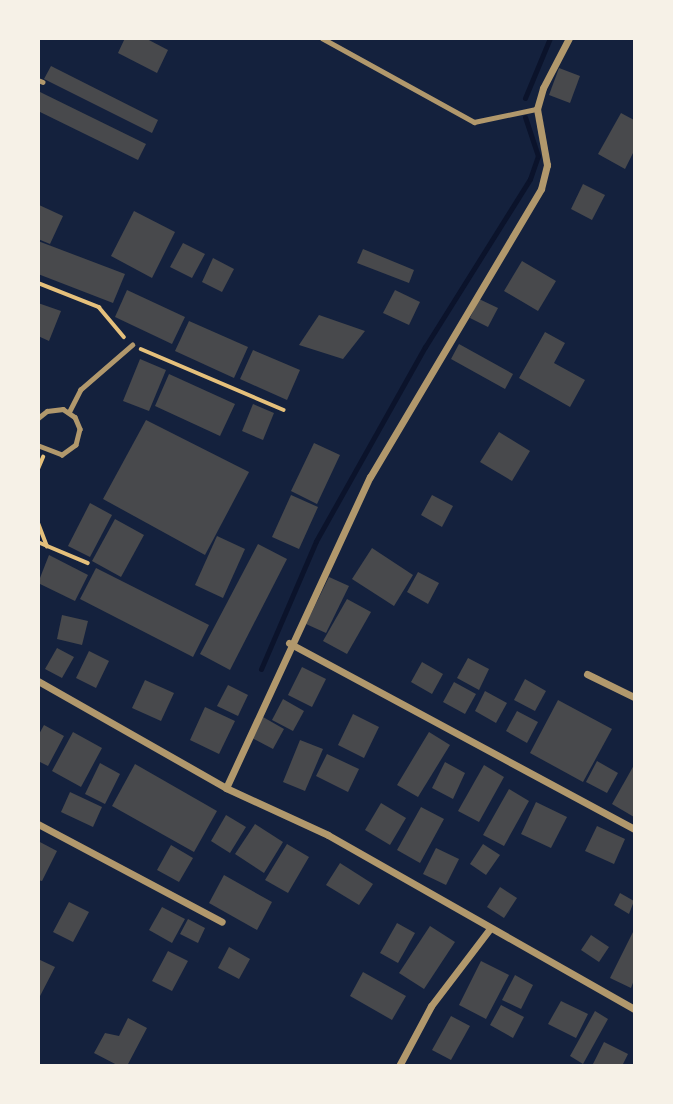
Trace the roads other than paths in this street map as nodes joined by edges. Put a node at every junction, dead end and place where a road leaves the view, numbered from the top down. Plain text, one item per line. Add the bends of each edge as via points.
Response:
1 (322, 38) edge
2 (569, 38) edge
3 (537, 109) junction
4 (132, 345) road end
5 (69, 412) junction
6 (38, 418) edge
7 (38, 446) edge
8 (289, 643) junction
9 (587, 674) dead end
10 (38, 681) edge
11 (635, 697) edge
12 (226, 788) junction
13 (38, 824) edge
14 (635, 829) edge
15 (222, 922) dead end
16 (489, 930) junction
17 (635, 1009) edge
18 (399, 1066) edge

1 - 3 lane via 474,122
2 - 3 street
3 - 8 street via 547,165 541,189 370,477
4 - 5 lane via 80,390
5 - 6 lane via 55,408
5 - 7 lane via 80,429 76,444 62,454
8 - 12 street
8 - 14 street
9 - 11 street
10 - 12 street
12 - 16 street via 328,835
13 - 15 street
16 - 17 street
16 - 18 street via 432,1006

